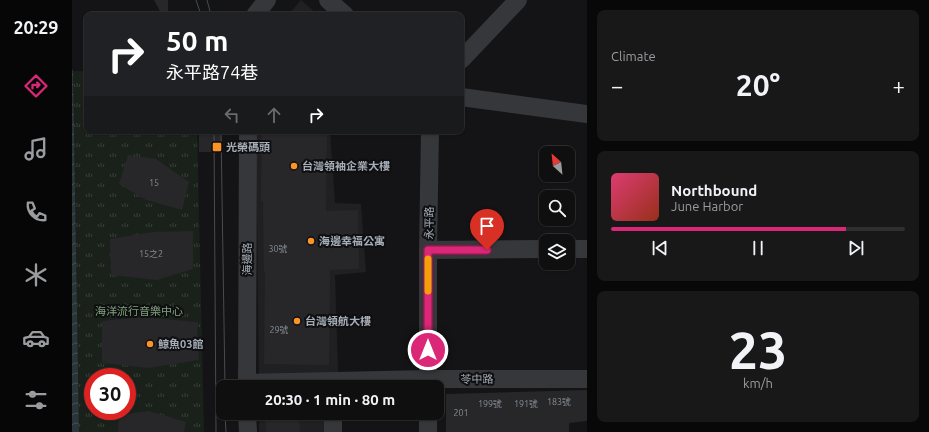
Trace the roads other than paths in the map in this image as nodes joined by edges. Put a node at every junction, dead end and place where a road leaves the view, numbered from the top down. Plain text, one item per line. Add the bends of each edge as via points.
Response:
1 (266, 0) edge
2 (328, 0) edge
3 (518, 0) edge
4 (257, 12) edge
5 (342, 12) edge
6 (464, 57) edge
7 (464, 97) edge
8 (587, 114) edge
9 (248, 134) edge
10 (430, 134) edge
11 (575, 249) edge
12 (587, 249) edge
13 (428, 250) junction
14 (539, 250) edge
15 (587, 379) edge
16 (247, 380) edge
17 (428, 380) edge
18 (444, 383) edge
19 (247, 420) edge
20 (333, 420) edge
21 (428, 420) edge
22 (248, 432) edge
23 (333, 432) edge
24 (428, 432) edge

1 - 4 street
2 - 5 street
3 - 6 street
7 - 8 street
9 - 16 street, 海邊路
10 - 13 street, 永平路
11 - 12 street
13 - 14 street
13 - 17 street, 永平路
15 - 18 street, 苓中路
19 - 22 street
20 - 23 street
21 - 24 street

